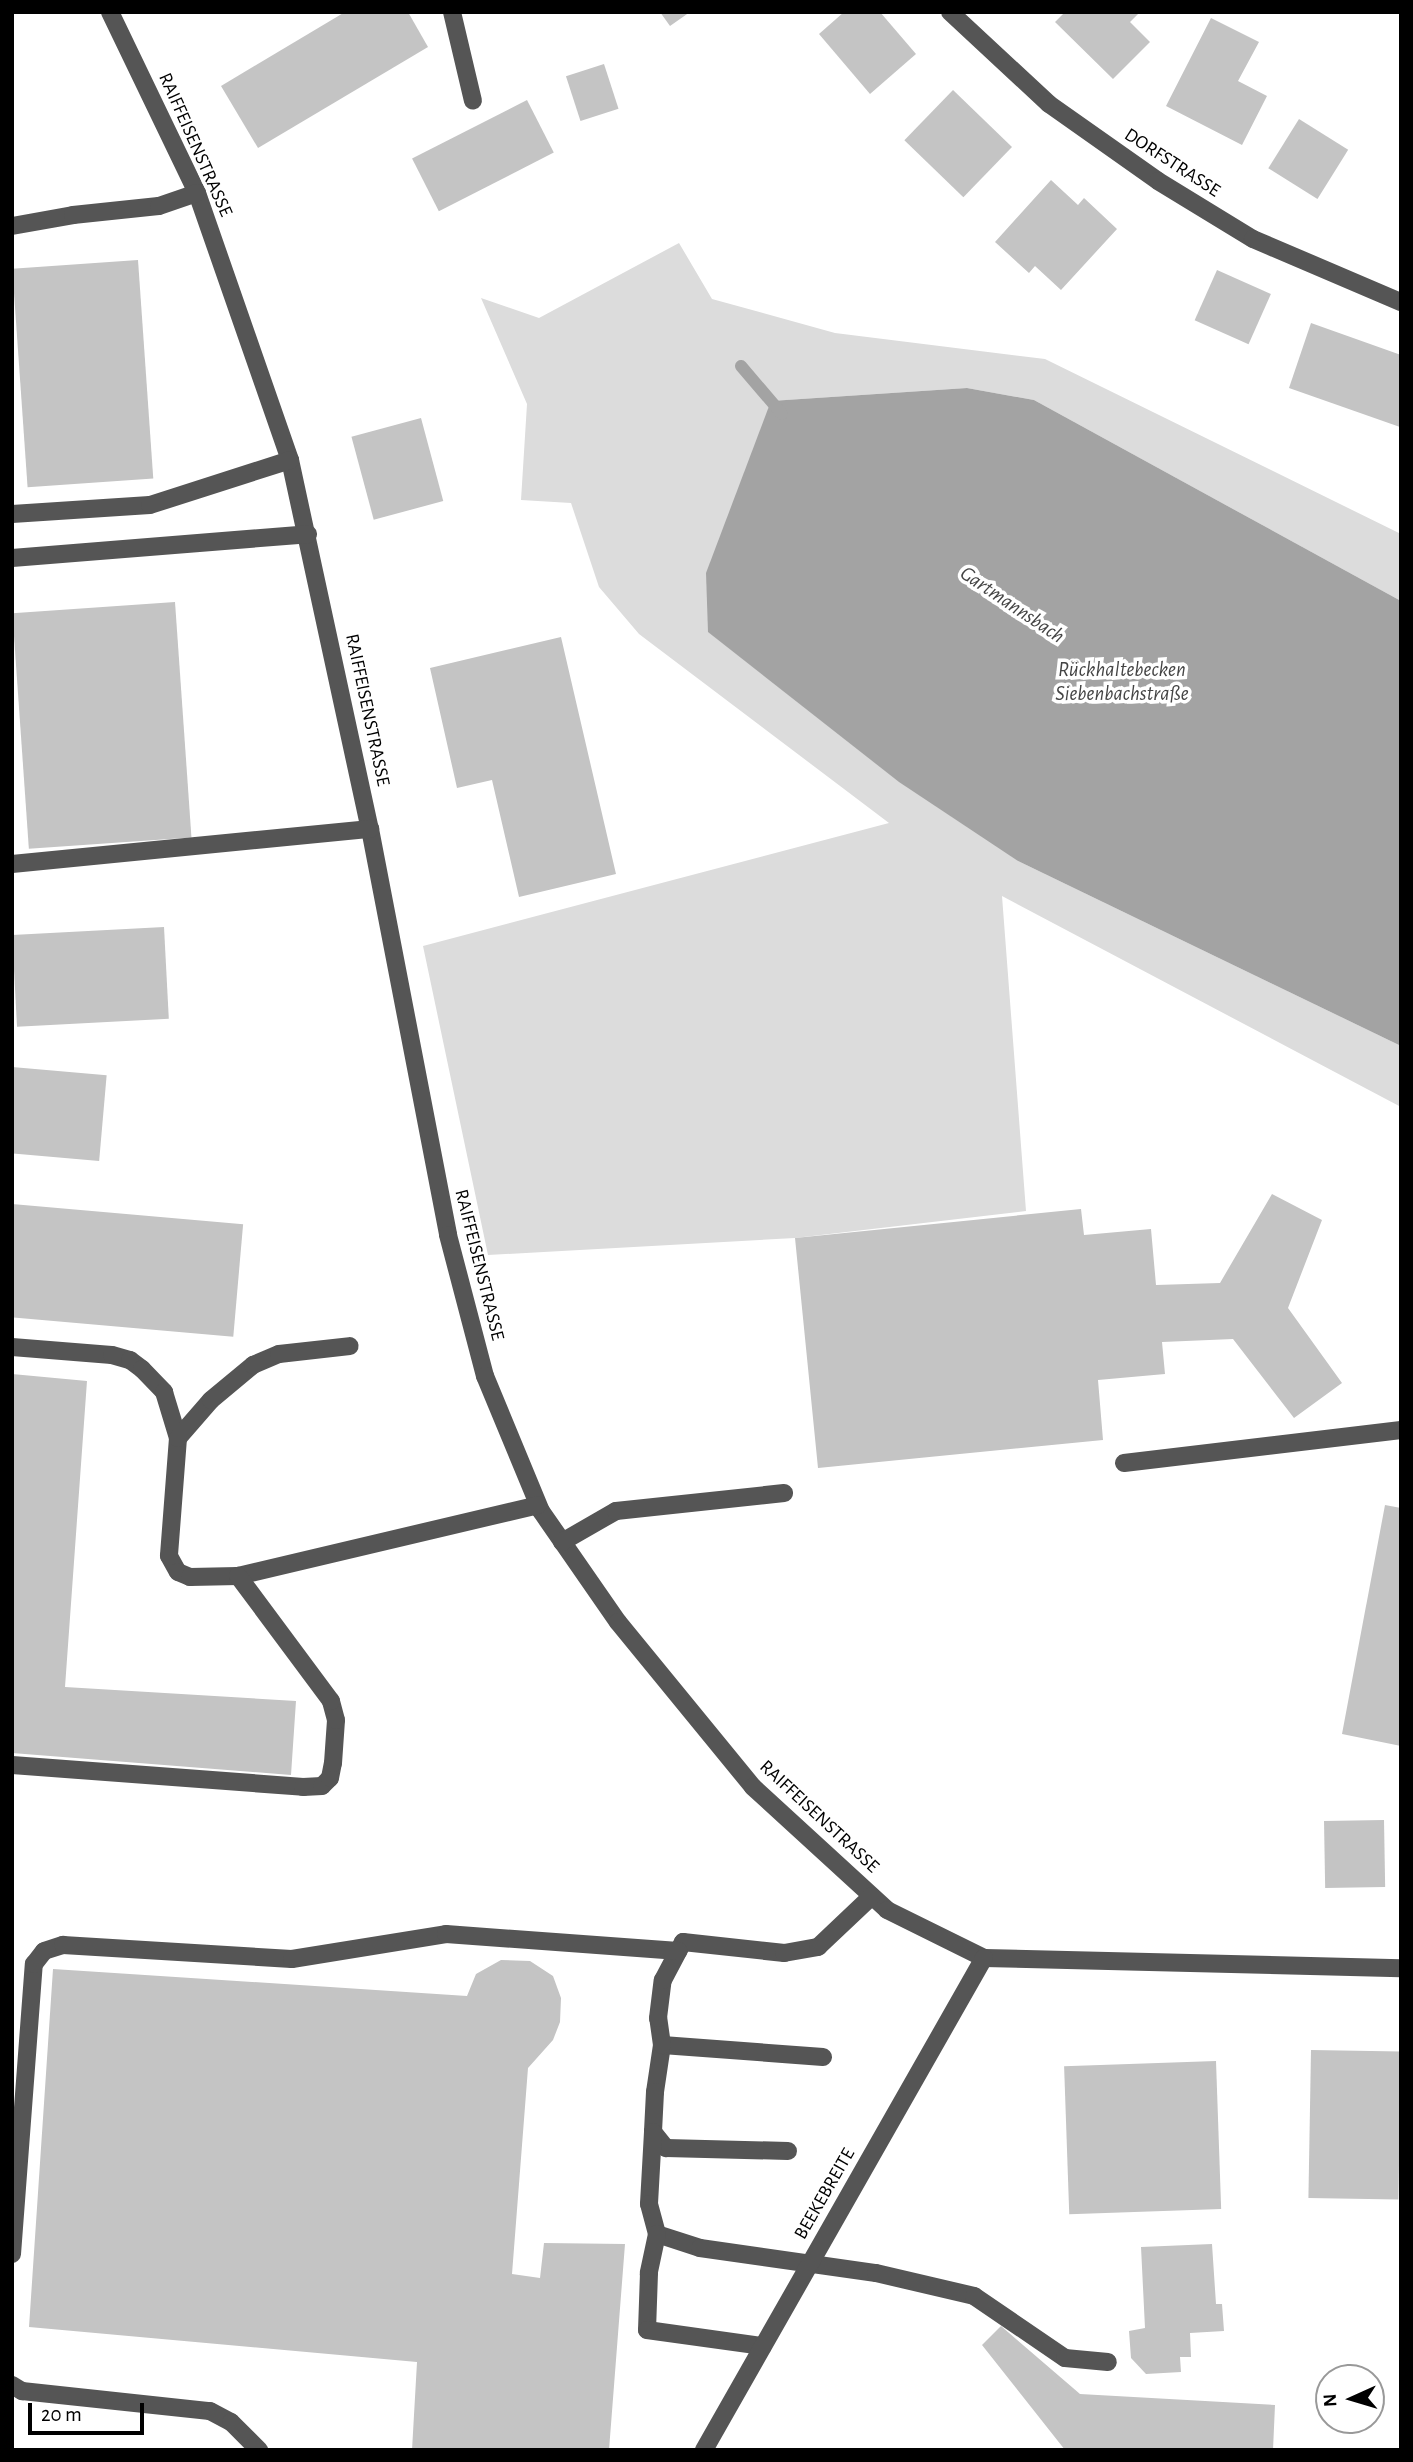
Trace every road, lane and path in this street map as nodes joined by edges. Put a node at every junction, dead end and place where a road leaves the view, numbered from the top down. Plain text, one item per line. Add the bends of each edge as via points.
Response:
1 (110, 12) edge
2 (452, 12) edge
3 (950, 12) edge
4 (473, 101) dead end
5 (197, 192) junction
6 (12, 226) edge
7 (1401, 302) edge
8 (290, 460) junction
9 (12, 514) edge
10 (309, 534) junction
11 (12, 558) edge
12 (370, 829) junction
13 (12, 864) edge
14 (350, 1346) dead end
15 (12, 1348) edge
16 (1401, 1430) edge
17 (178, 1438) junction
18 (1124, 1463) dead end
19 (784, 1493) dead end
20 (538, 1504) junction
21 (562, 1542) junction
22 (239, 1576) junction
23 (12, 1765) edge
24 (872, 1896) junction
25 (678, 1951) junction
26 (984, 1958) junction
27 (1401, 1968) edge
28 (662, 2045) junction
29 (823, 2057) dead end
30 (653, 2132) junction
31 (789, 2151) dead end
32 (657, 2234) junction
33 (12, 2253) edge
34 (809, 2264) junction
35 (763, 2346) junction
36 (1108, 2362) dead end
37 (12, 2385) edge
38 (259, 2450) edge
39 (704, 2450) edge

1 - 5 street, RAIFFEISENSTRASSE
2 - 4 street
3 - 7 street, DORFSTRASSE via 1049,104 1158,181 1252,239
5 - 6 street via 159,206
5 - 8 street, RAIFFEISENSTRASSE
8 - 9 street via 150,505
8 - 10 street, RAIFFEISENSTRASSE
10 - 11 street
10 - 12 street, RAIFFEISENSTRASSE
12 - 13 street
12 - 20 street, RAIFFEISENSTRASSE via 448,1235 485,1376
14 - 17 street via 279,1354 253,1365
15 - 17 street via 112,1354 130,1360 164,1392
16 - 18 street
17 - 22 street via 169,1556 178,1572 190,1577
19 - 21 street via 617,1511
20 - 21 street, RAIFFEISENSTRASSE
20 - 22 street
21 - 24 street, RAIFFEISENSTRASSE via 618,1622 753,1787
22 - 23 street via 331,1701 336,1720 333,1763 330,1778 322,1786
24 - 25 street via 818,1947 784,1953 684,1942
24 - 26 street, RAIFFEISENSTRASSE via 887,1910
25 - 28 street via 663,1980 658,2018
25 - 33 street via 446,1934 292,1959 63,1945 44,1951 34,1964
26 - 27 street, RAIFFEISENSTRASSE
26 - 34 street, BEEKEBREITE
28 - 29 street
28 - 30 street
30 - 31 street via 666,2148
30 - 32 street via 649,2204
32 - 34 street via 700,2248
32 - 35 street via 649,2273 647,2330
34 - 35 street, BEEKEBREITE
34 - 36 street via 876,2273 974,2296 1065,2358
35 - 39 street, BEEKEBREITE
37 - 38 street via 22,2391 210,2411 231,2422

